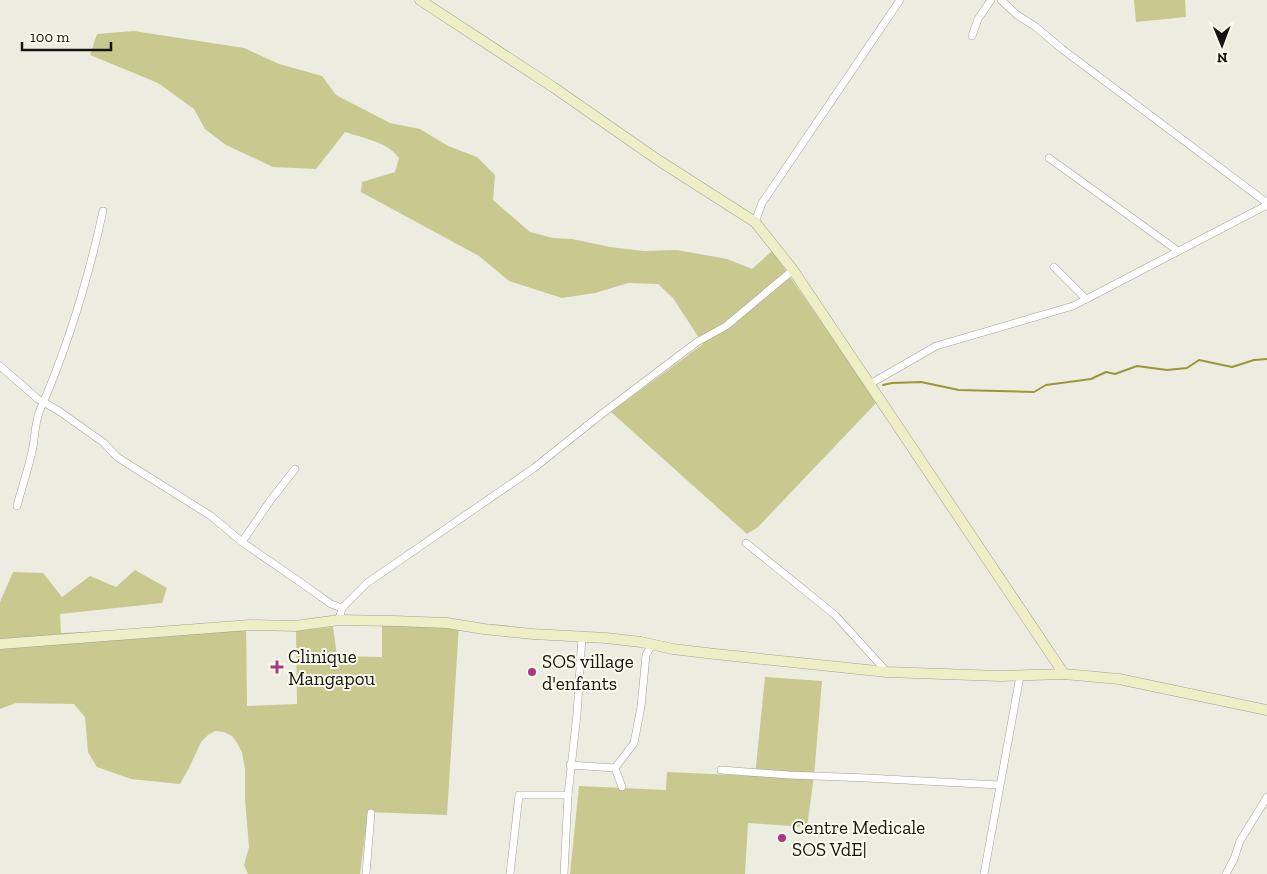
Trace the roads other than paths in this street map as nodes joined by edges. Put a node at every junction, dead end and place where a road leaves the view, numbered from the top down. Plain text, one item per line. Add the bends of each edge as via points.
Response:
1 (420, 0) edge
2 (900, 0) edge
3 (991, 0) edge
4 (1001, 0) edge
5 (972, 36) dead end
6 (1048, 158) dead end
7 (1267, 204) edge
8 (103, 212) dead end
9 (755, 222) junction
10 (1178, 251) junction
11 (1054, 267) dead end
12 (793, 270) junction
13 (1086, 299) junction
14 (0, 366) edge
15 (870, 384) junction
16 (44, 403) junction
17 (295, 469) dead end
18 (17, 506) dead end
19 (242, 542) junction
20 (746, 543) dead end
21 (342, 608) junction
22 (339, 620) junction
23 (582, 637) junction
24 (0, 644) edge
25 (657, 645) junction
26 (887, 672) junction
27 (1064, 674) junction
28 (1020, 676) junction
29 (1267, 710) edge
30 (570, 765) junction
31 (616, 768) junction
32 (721, 770) dead end
33 (999, 785) junction
34 (622, 787) dead end
35 (568, 795) junction
36 (1267, 796) edge
37 (371, 813) dead end
38 (366, 874) edge
39 (510, 874) edge
40 (564, 874) edge
41 (984, 874) edge
42 (1226, 874) edge

1 - 9 main road
2 - 9 street via 762,203
3 - 5 street via 978,19
4 - 7 street
6 - 10 street
7 - 10 street
8 - 16 street via 92,264
9 - 12 main road
10 - 13 street
11 - 13 street
12 - 15 main road
12 - 21 street via 726,326 697,342 534,468 367,583
13 - 15 street via 1073,306 936,346
14 - 16 street
15 - 27 main road
16 - 18 street via 35,426 33,447
16 - 19 street via 104,443 117,457 211,516
17 - 19 street
19 - 21 street via 331,604
20 - 26 street via 835,615
21 - 22 street
22 - 23 main road via 446,623
22 - 24 main road via 295,626 250,626
23 - 25 main road
23 - 30 street
25 - 26 main road
25 - 31 street via 646,655 634,743
26 - 28 main road
27 - 28 main road
27 - 29 main road via 1119,679
28 - 33 street
30 - 31 street
30 - 35 street
31 - 34 street
32 - 33 street
33 - 41 street
35 - 39 street via 518,794
35 - 40 street
36 - 42 street via 1240,841
37 - 38 street

